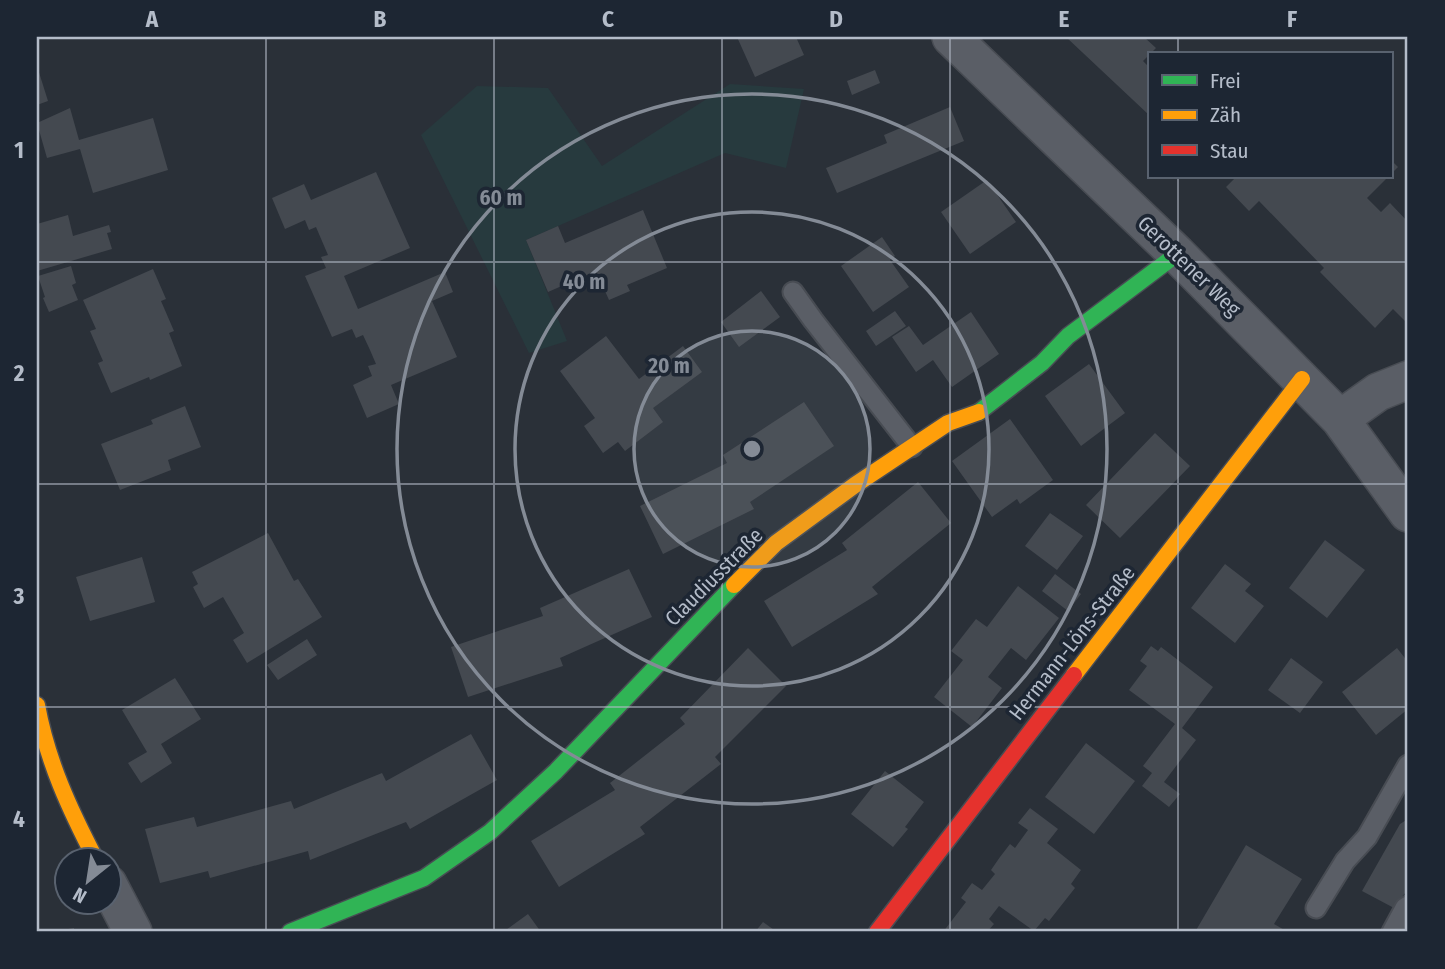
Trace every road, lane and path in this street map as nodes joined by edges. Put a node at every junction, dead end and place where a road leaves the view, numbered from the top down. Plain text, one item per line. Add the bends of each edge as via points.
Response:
1 (951, 37) edge
2 (1177, 254) junction
3 (793, 292) dead end
4 (1302, 379) junction
5 (1408, 380) edge
6 (1340, 419) junction
7 (912, 447) junction
8 (1408, 513) edge
9 (37, 705) edge
10 (1408, 765) edge
11 (89, 846) edge
12 (1408, 906) edge
13 (1316, 908) dead end
14 (122, 911) edge
15 (133, 932) edge
16 (290, 932) edge
17 (877, 932) edge
18 (1392, 932) edge

1 - 2 street, Gerottener Weg
2 - 4 street, Gerottener Weg
2 - 7 street, Claudiusstraße via 1068,335 1042,363 978,413 948,423
3 - 7 lane
4 - 6 street, Gerottener Weg
4 - 17 street, Hermann-Löns-Straße
5 - 6 street via 1378,392
6 - 8 street, Gerottener Weg
7 - 16 street, Claudiusstraße via 776,543 556,771 490,832 424,878
9 - 11 street via 51,766
10 - 13 lane via 1367,837 1345,861
12 - 18 lane
14 - 15 street

